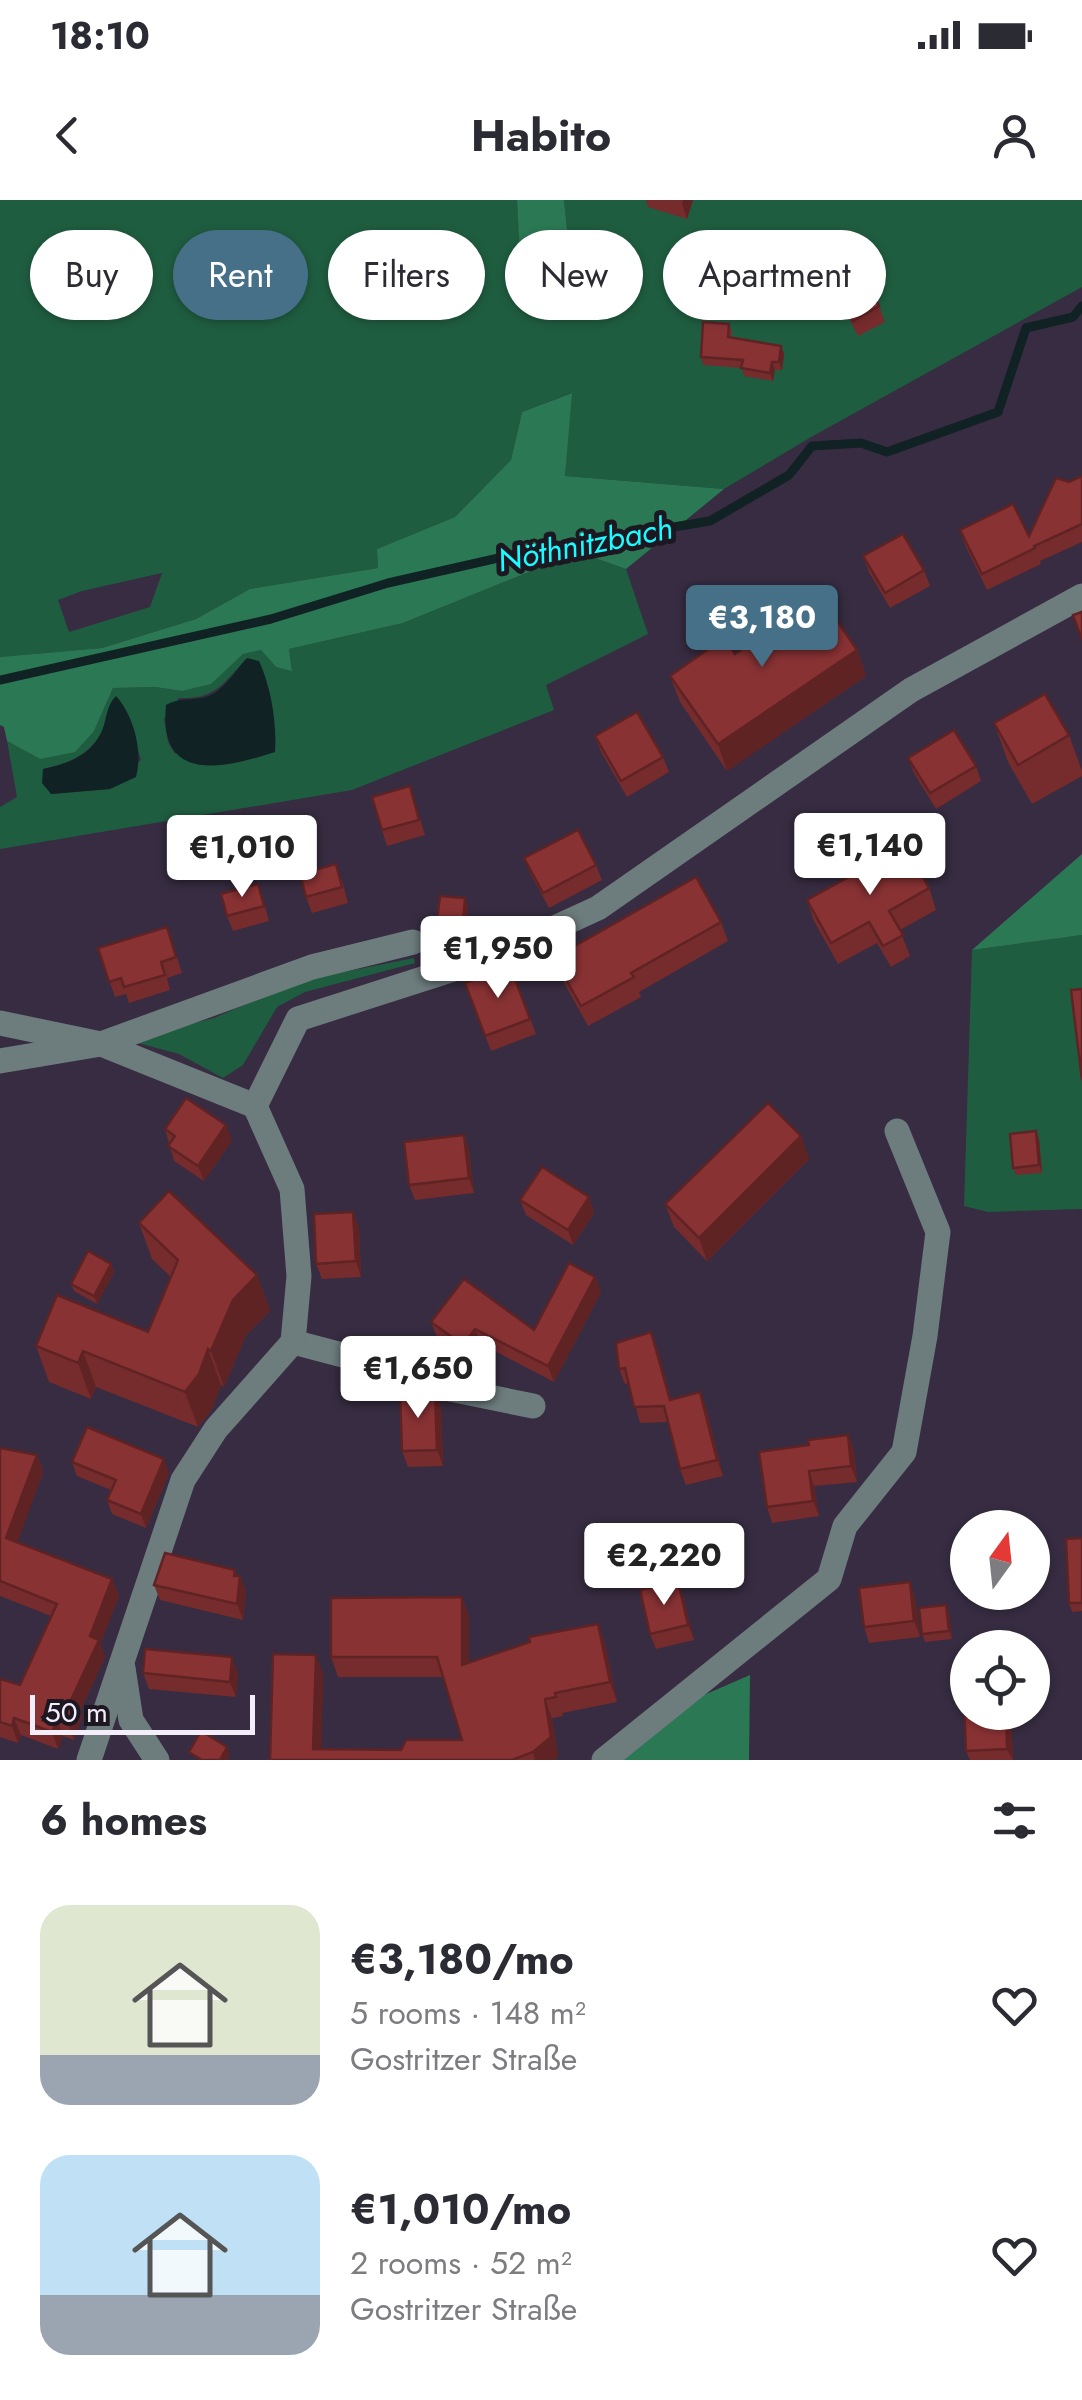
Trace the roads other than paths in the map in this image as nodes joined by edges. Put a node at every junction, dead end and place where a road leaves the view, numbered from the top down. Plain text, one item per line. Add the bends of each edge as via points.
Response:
1 (1082, 596) edge
2 (413, 942) dead end
3 (0, 1023) edge
4 (101, 1044) junction
5 (0, 1060) edge
6 (256, 1106) junction
7 (897, 1131) dead end
8 (293, 1342) junction
9 (533, 1406) dead end
10 (122, 1661) junction
11 (89, 1760) edge
12 (156, 1760) edge
13 (604, 1760) edge

1 - 6 street via 911,690 598,908 491,957 298,1019
2 - 4 street via 312,967
3 - 4 street
4 - 5 street
4 - 6 street
6 - 8 street via 292,1189 300,1276
7 - 13 street via 938,1232 904,1452 846,1526 829,1579
8 - 9 street via 445,1388
8 - 10 street via 216,1429 183,1480
10 - 11 street
10 - 12 street via 132,1720

